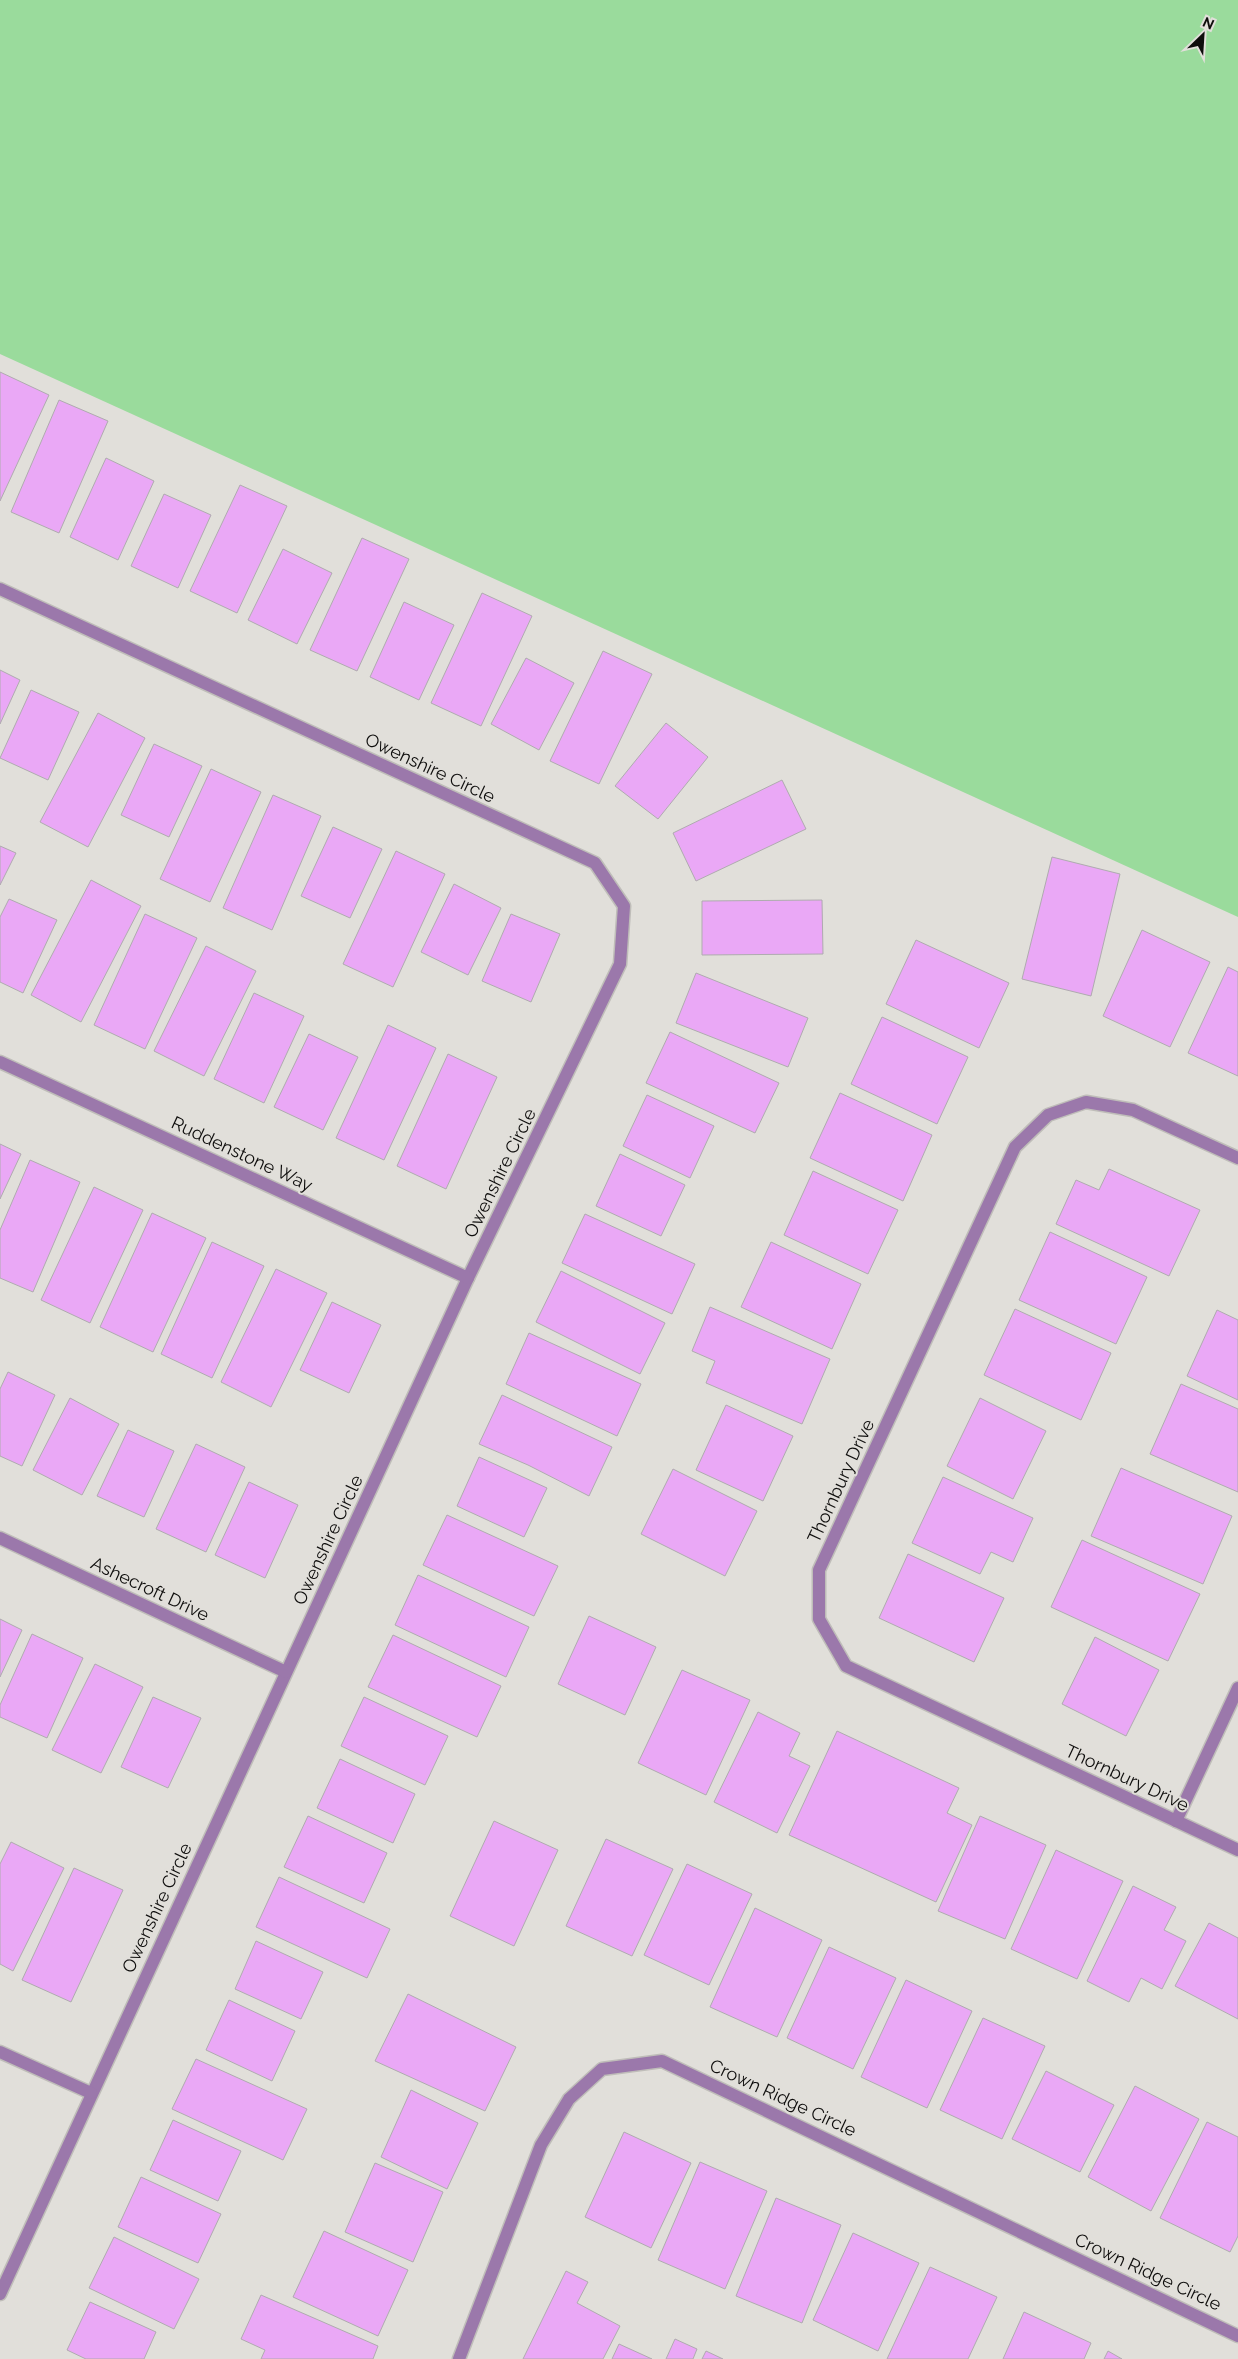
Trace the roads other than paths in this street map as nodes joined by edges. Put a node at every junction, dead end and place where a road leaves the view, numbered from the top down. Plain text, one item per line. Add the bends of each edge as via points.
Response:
1 (0, 589) edge
2 (0, 1062) edge
3 (1238, 1158) edge
4 (468, 1278) junction
5 (0, 1538) edge
6 (286, 1672) junction
7 (1238, 1688) edge
8 (1176, 1821) junction
9 (1238, 1850) edge
10 (0, 2052) edge
11 (91, 2093) junction
12 (0, 2294) edge
13 (1238, 2336) edge
14 (459, 2359) edge

1 - 4 street, Owenshire Circle via 595,863 624,906 620,964
2 - 4 street, Ruddenstone Way
3 - 8 street, Thornbury Drive via 1133,1110 1086,1102 1048,1115 1015,1147 819,1570 820,1619 846,1666
4 - 6 street, Owenshire Circle
5 - 6 street, Ashecroft Drive
6 - 11 street, Owenshire Circle
7 - 8 street
8 - 9 street, Thornbury Drive
10 - 11 street
11 - 12 street, Owenshire Circle
13 - 14 street, Crown Ridge Circle via 662,2061 602,2069 569,2099 541,2145

